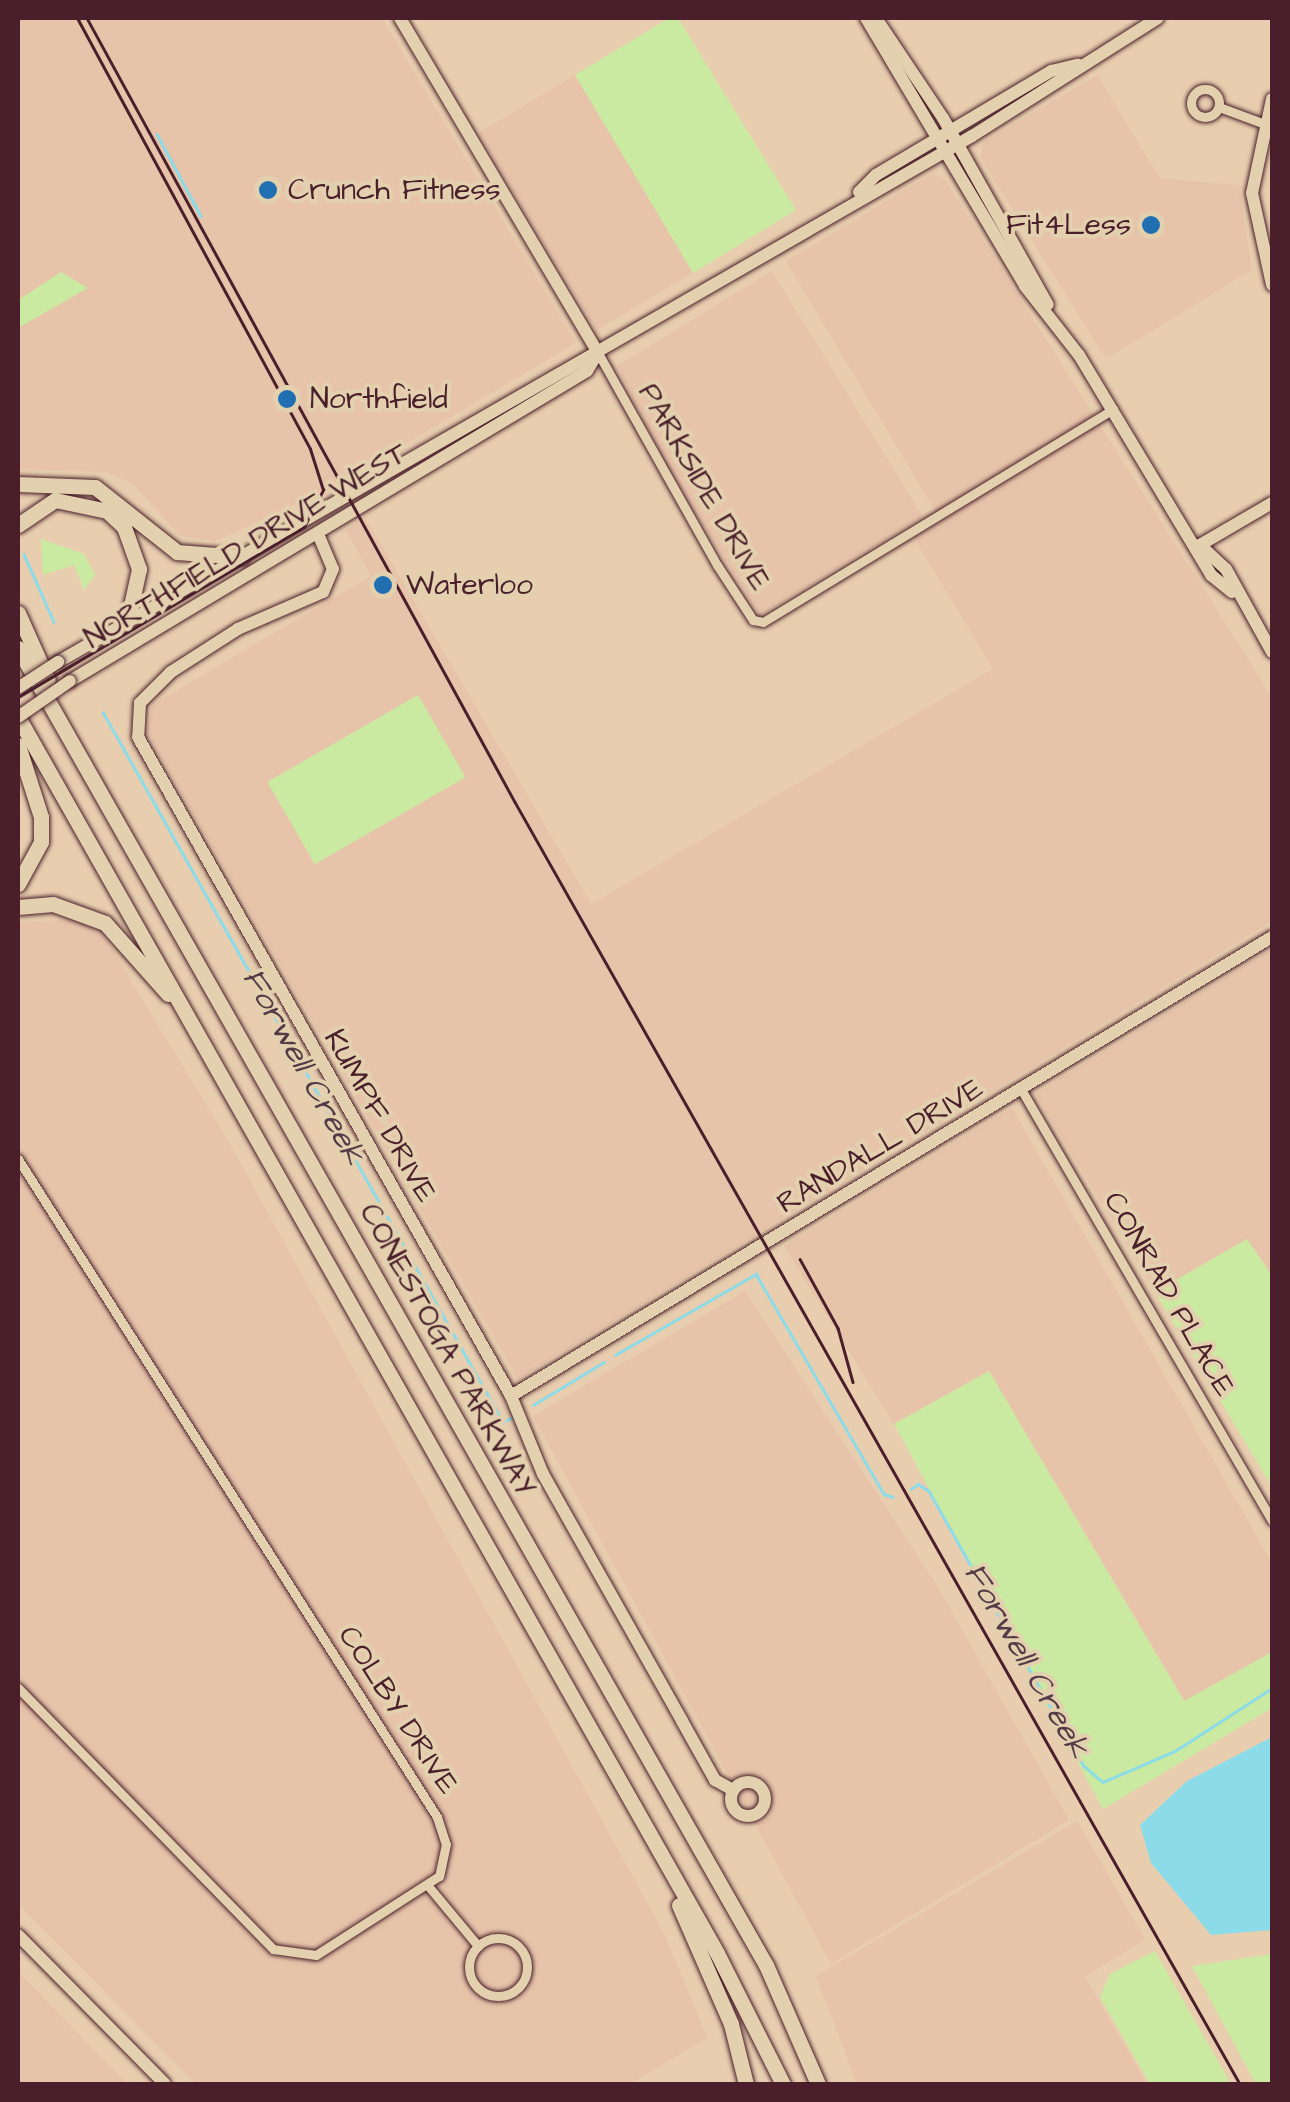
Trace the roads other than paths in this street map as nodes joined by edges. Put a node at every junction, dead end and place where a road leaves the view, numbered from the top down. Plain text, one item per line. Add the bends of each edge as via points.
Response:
1 (400, 18) edge
2 (1158, 18) edge
3 (870, 22) edge
4 (1272, 98) edge
5 (1219, 107) dead end
6 (1262, 123) junction
7 (954, 138) junction
8 (933, 141) junction
9 (942, 154) junction
10 (855, 197) junction
11 (1272, 285) edge
12 (1050, 312) junction
13 (598, 353) junction
14 (1112, 409) junction
15 (462, 424) junction
16 (482, 434) junction
17 (369, 478) junction
18 (18, 484) edge
19 (380, 496) junction
20 (1272, 503) edge
21 (18, 524) edge
22 (318, 534) junction
23 (1200, 545) junction
24 (242, 556) junction
25 (18, 613) edge
26 (128, 619) junction
27 (18, 648) edge
28 (1272, 652) edge
29 (18, 688) edge
30 (18, 717) edge
31 (18, 745) edge
32 (90, 775) junction
33 (18, 884) edge
34 (18, 907) edge
35 (1272, 937) edge
36 (198, 1030) junction
37 (1022, 1091) junction
38 (18, 1159) edge
39 (512, 1396) junction
40 (1272, 1521) edge
41 (18, 1688) edge
42 (733, 1790) dead end
43 (648, 1832) junction
44 (429, 1887) junction
45 (18, 1935) edge
46 (478, 1946) junction
47 (166, 2084) edge
48 (746, 2084) edge
49 (783, 2084) edge
50 (818, 2084) edge

1 - 13 main road, PARKSIDE DRIVE
2 - 7 main road, NORTHFIELD DRIVE WEST via 1080,65 1051,71
3 - 7 main road
3 - 8 main road
4 - 6 main road
5 - 6 street
6 - 11 main road via 1252,212
7 - 8 main road, NORTHFIELD DRIVE WEST
7 - 9 main road, NORTHFIELD DRIVE WEST
7 - 12 main road
8 - 9 main road
8 - 10 main road, NORTHFIELD DRIVE WEST via 876,175
9 - 10 main road, NORTHFIELD DRIVE WEST
9 - 12 main road via 1025,286
10 - 13 main road, NORTHFIELD DRIVE WEST
12 - 14 main road
13 - 14 street, PARKSIDE DRIVE via 726,580 753,620 762,622
13 - 15 main road, NORTHFIELD DRIVE WEST
13 - 16 main road, NORTHFIELD DRIVE WEST via 587,371
14 - 23 main road
15 - 16 main road
15 - 17 main road, NORTHFIELD DRIVE WEST
16 - 19 main road, NORTHFIELD DRIVE WEST
17 - 19 main road
17 - 24 main road, NORTHFIELD DRIVE WEST
18 - 24 highway via 95,487 177,552
19 - 22 main road, NORTHFIELD DRIVE WEST
20 - 23 main road
21 - 26 highway via 55,500 108,510 124,527 139,569 140,594
22 - 30 main road, NORTHFIELD DRIVE WEST, bridge
22 - 39 main road, KUMPF DRIVE via 333,568 323,592 238,629 160,680 140,703 138,737
23 - 28 main road via 1212,575 1232,592
24 - 26 main road, NORTHFIELD DRIVE WEST
25 - 32 highway
26 - 29 main road, NORTHFIELD DRIVE WEST, bridge
27 - 32 highway, CONESTOGA PARKWAY
30 - 36 highway, CONESTOGA PARKWAY
31 - 33 highway via 41,817 36,860
32 - 50 highway, CONESTOGA PARKWAY via 766,1965
34 - 36 highway via 52,904 105,923
35 - 37 main road, RANDALL DRIVE
36 - 43 highway, CONESTOGA PARKWAY
37 - 39 main road, RANDALL DRIVE
37 - 40 street, CONRAD PLACE
38 - 44 street, COLBY DRIVE via 437,1817 444,1862
39 - 42 main road, KUMPF DRIVE via 543,1474 682,1722 715,1780
41 - 44 street via 273,1949 316,1955
43 - 48 highway via 730,2024
43 - 49 highway, CONESTOGA PARKWAY
44 - 46 street
45 - 47 main road
46 - 46 street via 469,1966 480,1990 493,1996 518,1988 528,1970 519,1947 500,1938

